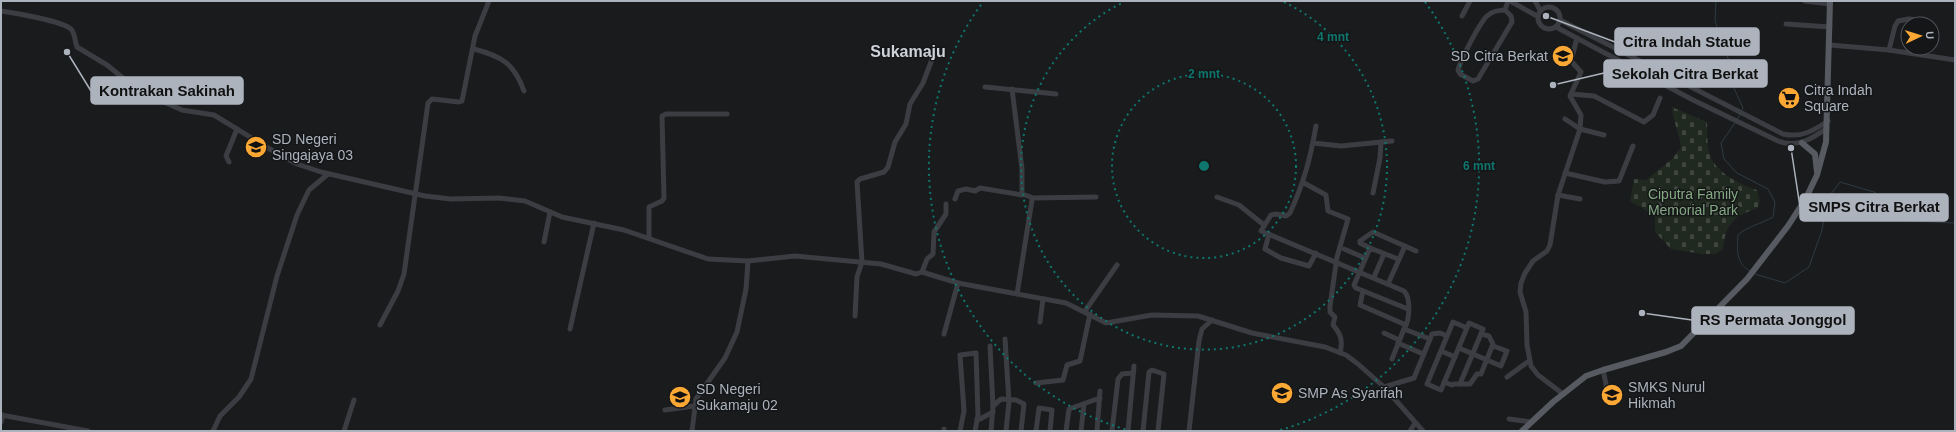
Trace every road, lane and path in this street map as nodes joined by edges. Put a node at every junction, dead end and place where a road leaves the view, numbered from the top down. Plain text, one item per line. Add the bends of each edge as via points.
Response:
1 (489, 1) edge
2 (1470, 1) edge
3 (1509, 1) edge
4 (1535, 1) edge
5 (1542, 1) edge
6 (1806, 1) edge
7 (1830, 2) edge
8 (1543, 8) junction
9 (1505, 10) junction
10 (1, 11) edge
11 (1462, 16) dead end
12 (1537, 16) junction
13 (1560, 20) junction
14 (1900, 20) edge
15 (1786, 24) dead end
16 (1556, 27) junction
17 (1830, 27) junction
18 (1577, 38) junction
19 (1830, 45) junction
20 (474, 49) junction
21 (1889, 50) junction
22 (934, 54) dead end
23 (1955, 60) edge
24 (985, 87) dead end
25 (1012, 89) junction
26 (524, 91) dead end
27 (1056, 94) dead end
28 (1571, 94) junction
29 (1660, 98) dead end
30 (727, 114) dead end
31 (1565, 119) dead end
32 (1828, 124) junction
33 (1316, 126) dead end
34 (237, 129) junction
35 (1580, 129) junction
36 (1604, 135) dead end
37 (1392, 141) dead end
38 (1381, 142) junction
39 (1313, 143) junction
40 (1802, 143) junction
41 (1632, 146) dead end
42 (229, 162) dead end
43 (1565, 173) junction
44 (328, 174) junction
45 (1817, 175) junction
46 (1304, 183) junction
47 (414, 193) junction
48 (1373, 193) dead end
49 (1022, 195) junction
50 (1558, 195) junction
51 (1096, 197) dead end
52 (1217, 197) dead end
53 (1032, 198) junction
54 (955, 199) dead end
55 (1580, 199) dead end
56 (946, 204) dead end
57 (550, 212) junction
58 (594, 223) junction
59 (1264, 225) junction
60 (1269, 234) junction
61 (649, 238) junction
62 (544, 242) dead end
63 (1405, 246) junction
64 (1370, 248) junction
65 (1344, 249) dead end
66 (1416, 251) dead end
67 (1316, 253) junction
68 (1384, 254) junction
69 (1365, 258) junction
70 (1398, 259) junction
71 (748, 261) junction
72 (862, 262) junction
73 (1337, 262) junction
74 (1117, 265) dead end
75 (1360, 271) junction
76 (922, 272) junction
77 (1374, 278) junction
78 (958, 283) junction
79 (1388, 284) junction
80 (1363, 291) junction
81 (1017, 294) junction
82 (1043, 299) junction
83 (1408, 308) junction
84 (1087, 313) junction
85 (855, 316) dead end
86 (1212, 320) junction
87 (1040, 322) dead end
88 (380, 326) dead end
89 (1405, 327) junction
90 (1467, 328) junction
91 (570, 329) dead end
92 (1384, 333) dead end
93 (944, 334) dead end
94 (1481, 334) junction
95 (1447, 336) junction
96 (1005, 339) dead end
97 (1430, 339) junction
98 (1398, 341) junction
99 (990, 346) dead end
100 (1493, 346) junction
101 (1458, 348) junction
102 (1441, 351) junction
103 (1340, 353) junction
104 (1423, 354) junction
105 (1473, 354) junction
106 (1455, 357) junction
107 (1392, 359) dead end
108 (1487, 360) junction
109 (1529, 362) junction
110 (1134, 366) dead end
111 (1603, 370) junction
112 (1133, 373) junction
113 (1507, 377) dead end
114 (1444, 382) junction
115 (1036, 383) dead end
116 (1460, 384) junction
117 (1384, 387) junction
118 (1100, 391) dead end
119 (1563, 394) junction
120 (1100, 398) junction
121 (1008, 399) junction
122 (1606, 399) dead end
123 (354, 400) dead end
124 (1084, 404) junction
125 (694, 406) junction
126 (993, 409) junction
127 (664, 410) dead end
128 (2, 415) edge
129 (977, 419) junction
130 (1509, 420) dead end
131 (1, 422) edge
132 (1531, 422) junction
133 (1415, 423) junction
134 (88, 431) edge
135 (212, 431) edge
136 (344, 431) edge
137 (692, 431) edge
138 (960, 431) edge
139 (975, 431) edge
140 (991, 431) edge
141 (1006, 431) edge
142 (1021, 431) edge
143 (1036, 431) edge
144 (1050, 431) edge
145 (1066, 431) edge
146 (1081, 431) edge
147 (1097, 431) edge
148 (1112, 431) edge
149 (1128, 431) edge
150 (1143, 431) edge
151 (1158, 431) edge
152 (1189, 431) edge
153 (1410, 431) edge
154 (1423, 431) edge
155 (1522, 431) edge

1 - 20 street via 475,36
2 - 11 street
3 - 9 street
3 - 12 street
4 - 8 street
5 - 8 street
6 - 7 street
7 - 17 main road
8 - 12 street
8 - 13 street via 1553,8
9 - 9 street via 1486,16 1462,60 1458,70 1460,74 1473,81 1478,79 1512,22 1511,16
10 - 34 street via 68,27 73,33 77,47 137,89 177,108 212,114
12 - 16 street via 1538,23 1544,28
13 - 16 street
13 - 32 street via 1783,134 1794,136
14 - 21 street via 1895,26
15 - 17 street
16 - 18 street
17 - 19 main road
18 - 28 street via 1570,61 1581,72
18 - 40 street via 1781,142
19 - 21 street
19 - 32 main road
20 - 26 street via 505,60 520,79
20 - 47 street via 462,100 459,102 432,99 428,103
21 - 23 street
22 - 72 street via 923,83 910,104 906,124 895,142 888,167 884,172 858,180
24 - 25 street
25 - 27 street
25 - 49 street via 1022,169
28 - 29 street via 1594,96 1644,122 1653,115
28 - 35 street via 1570,98 1581,115
30 - 61 street via 662,116 664,198 649,207
31 - 35 street
32 - 40 street
32 - 45 main road
33 - 39 street
34 - 42 street via 226,156
34 - 44 street via 297,164
35 - 36 street
35 - 43 street
37 - 38 street
38 - 39 street via 1341,146
38 - 48 street
39 - 46 street
40 - 45 main road via 1815,154
41 - 43 street via 1618,182 1587,179
43 - 50 street
44 - 47 street
44 - 135 street via 309,190 297,215 277,276 251,379 239,397 220,416
45 - 111 main road via 1799,210 1761,264 1681,346
46 - 59 street via 1288,215 1274,214
46 - 73 street via 1326,195 1328,212 1348,219
47 - 57 street via 451,199 510,198
47 - 88 street via 402,282
49 - 53 street
49 - 54 street via 980,188 975,191 958,191
50 - 55 street
50 - 109 street via 1548,248 1533,261 1521,283 1520,296 1526,312
51 - 53 street
52 - 59 street via 1239,206
53 - 81 street
56 - 76 street via 946,214 934,232 933,254 927,259
57 - 58 street
57 - 62 street
58 - 61 street
58 - 91 street
59 - 60 street via 1261,231
60 - 67 street
60 - 67 street via 1265,249 1281,258 1310,266
61 - 71 street via 703,258
63 - 64 street via 1373,232 1360,240 1360,244
63 - 66 street
63 - 70 street
64 - 68 street
64 - 69 street
65 - 69 street
67 - 73 street
68 - 70 street
68 - 77 street
69 - 75 street
70 - 79 street
71 - 72 street via 795,256
71 - 125 street via 743,304 732,346
72 - 76 street via 881,264 916,274
72 - 85 street via 857,277
73 - 75 street
73 - 103 street via 1330,309 1335,318 1333,325 1341,338
74 - 84 street
75 - 77 street
75 - 80 street via 1354,285
76 - 78 street
77 - 79 street
78 - 81 street
78 - 93 street
79 - 83 street via 1406,292
80 - 83 street
80 - 89 street via 1360,305
81 - 82 street
82 - 84 street via 1066,303
82 - 87 street
83 - 89 street
84 - 86 street via 1110,323 1157,315 1198,316
84 - 115 street via 1080,361 1067,365 1063,380
86 - 103 street via 1252,333 1320,346
86 - 152 street via 1202,330 1199,340
89 - 97 street
89 - 98 street
90 - 94 street via 1469,323 1483,329
90 - 95 street via 1453,322
90 - 101 street
92 - 98 street
94 - 100 street via 1489,336
94 - 105 street
95 - 97 street via 1440,333 1432,334
95 - 102 street
96 - 121 street
97 - 104 street
98 - 104 street
98 - 107 street
99 - 126 street
100 - 108 street
100 - 108 street via 1507,351 1501,366
101 - 105 street
101 - 106 street
102 - 106 street
102 - 114 street via 1427,384 1441,390
103 - 117 street via 1358,364
104 - 117 street via 1414,378
105 - 108 street
105 - 116 street
106 - 114 street
108 - 116 street via 1481,374 1474,376 1470,384
109 - 113 street
109 - 119 street via 1538,375
110 - 112 street
111 - 119 main road via 1586,376
111 - 122 street
112 - 148 street via 1122,374 1118,380
112 - 149 street
114 - 116 street
117 - 133 street
118 - 120 street
119 - 132 main road
120 - 124 street
120 - 147 street
121 - 126 street via 1001,399
121 - 141 street
121 - 142 street via 1024,404
123 - 136 street
124 - 145 street via 1069,409
124 - 146 street
125 - 127 street
125 - 137 street
126 - 129 street
126 - 140 street
128 - 131 street
128 - 134 street
129 - 138 street via 976,353 960,355 964,411
129 - 139 street
130 - 132 street
132 - 155 main road
133 - 153 street
133 - 154 street
143 - 144 street via 1039,408 1052,410
150 - 151 street via 1149,372 1152,370 1164,374

